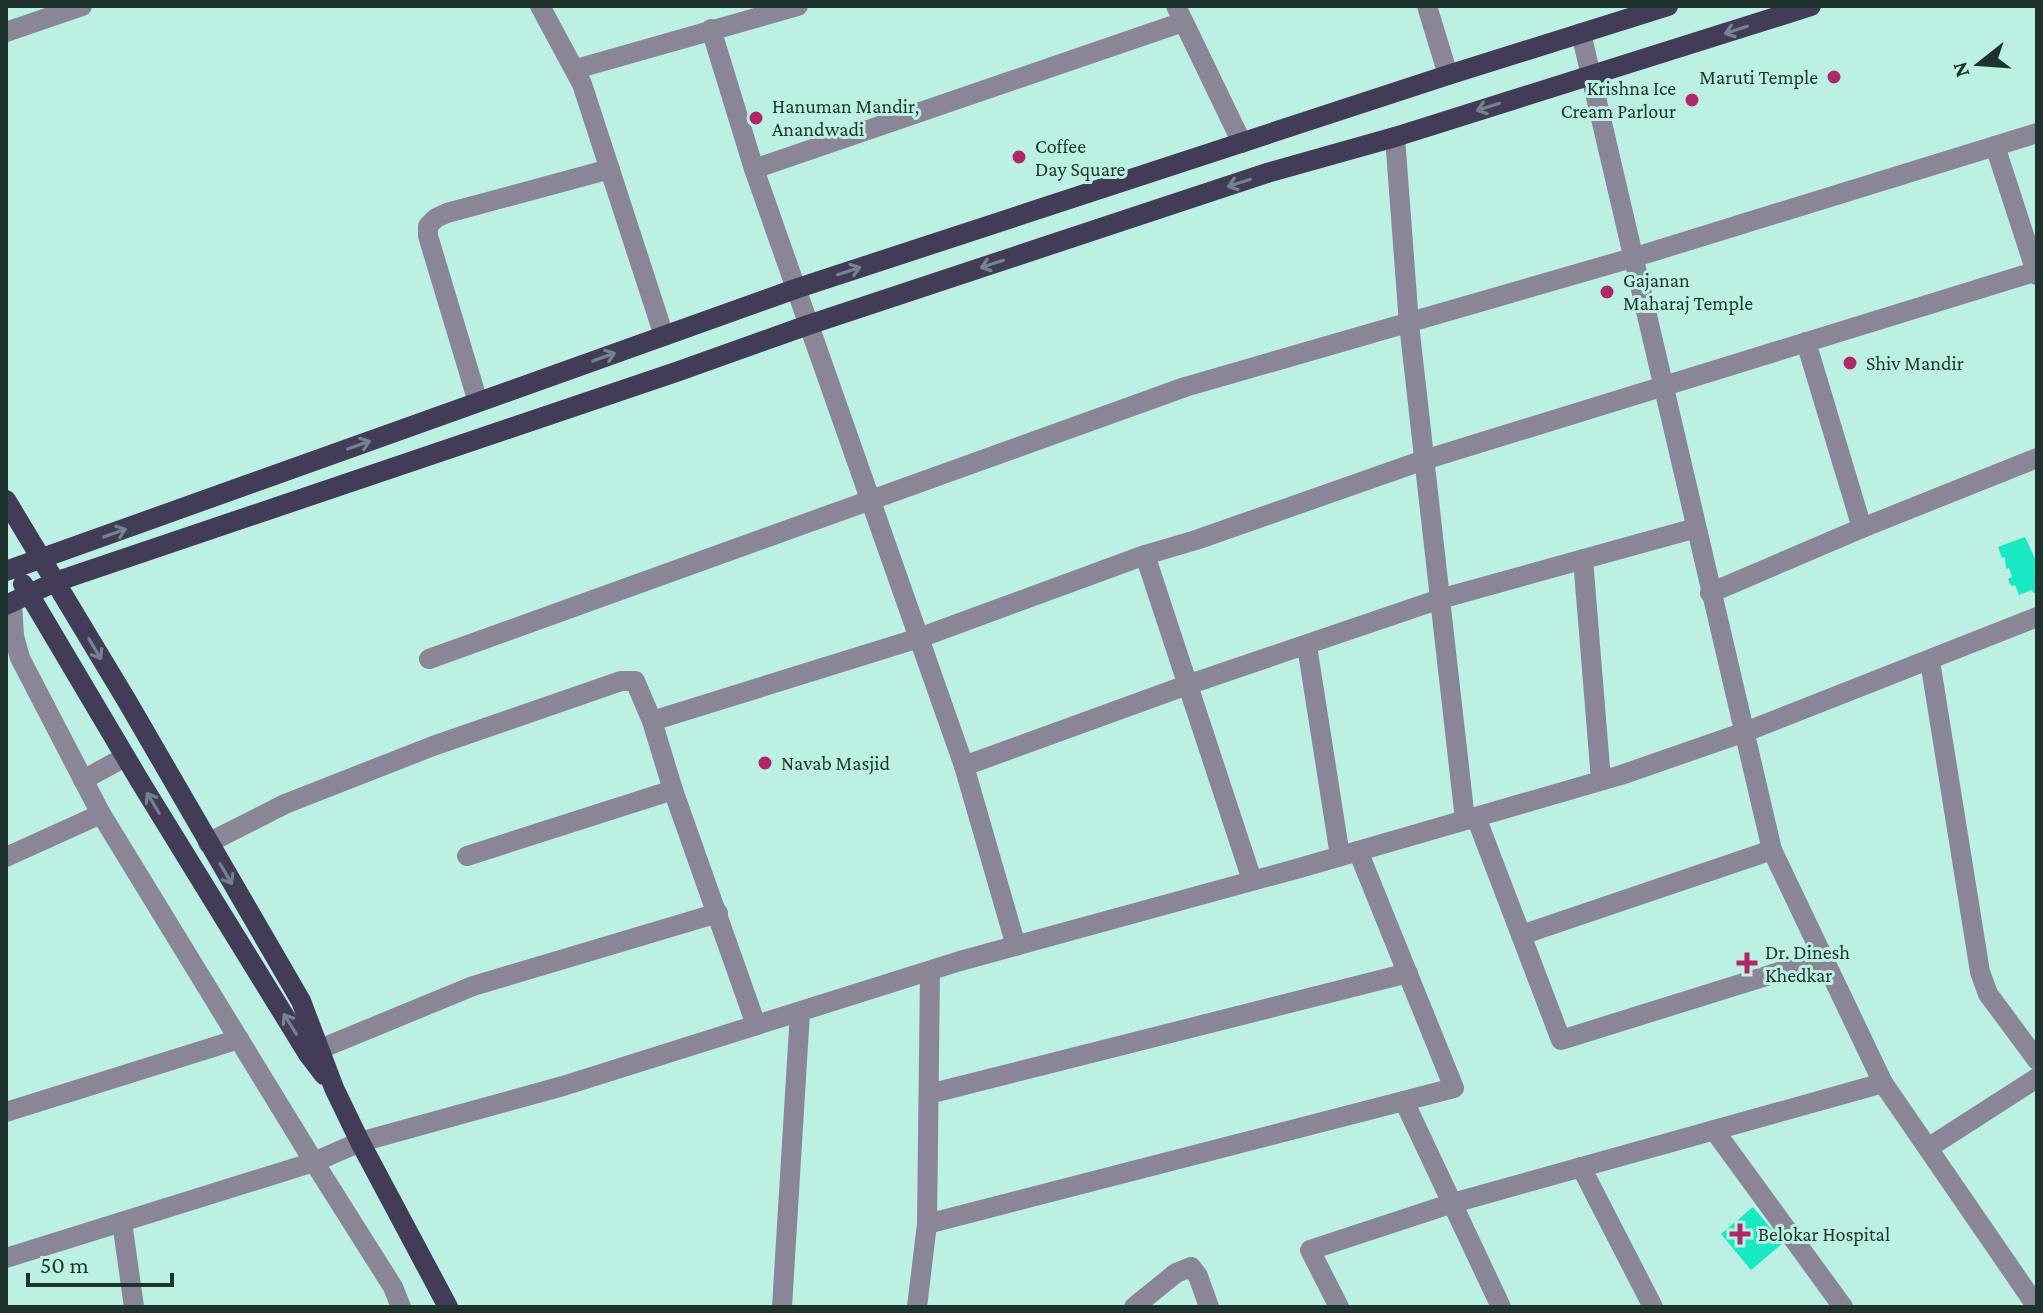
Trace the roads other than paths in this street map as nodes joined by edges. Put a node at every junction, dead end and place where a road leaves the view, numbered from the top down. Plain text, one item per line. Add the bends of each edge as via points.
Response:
1 (82, 6) edge
2 (540, 6) edge
3 (798, 6) edge
4 (1427, 6) edge
5 (1668, 6) edge
6 (1811, 6) edge
7 (1180, 14) edge
8 (711, 29) junction
9 (6, 32) edge
10 (1581, 33) junction
11 (576, 69) junction
12 (1593, 74) junction
13 (1448, 75) junction
14 (2037, 133) edge
15 (1395, 137) junction
16 (1242, 143) junction
17 (1995, 146) junction
18 (610, 169) junction
19 (754, 169) junction
20 (1632, 258) junction
21 (2037, 272) edge
22 (795, 289) junction
23 (1409, 324) junction
24 (808, 325) junction
25 (664, 336) junction
26 (1806, 342) junction
27 (1663, 386) junction
28 (478, 402) junction
29 (2037, 458) edge
30 (1424, 460) junction
31 (870, 499) junction
32 (6, 500) edge
33 (1696, 528) junction
34 (1862, 528) junction
35 (1145, 555) junction
36 (41, 559) junction
37 (1583, 559) junction
38 (8, 565) edge
39 (55, 582) junction
40 (1710, 593) junction
41 (1440, 599) junction
42 (16, 601) edge
43 (2037, 617) edge
44 (919, 638) junction
45 (1307, 646) junction
46 (429, 659) dead end
47 (1930, 661) junction
48 (1187, 685) junction
49 (652, 721) junction
50 (1745, 732) junction
51 (125, 757) junction
52 (964, 766) junction
53 (83, 780) junction
54 (1601, 780) junction
55 (673, 790) junction
56 (101, 814) junction
57 (1470, 818) junction
58 (208, 843) junction
59 (1772, 850) junction
60 (1349, 853) junction
61 (467, 856) dead end
62 (6, 857) edge
63 (1252, 880) junction
64 (718, 913) junction
65 (1521, 935) junction
66 (1016, 946) junction
67 (1824, 958) junction
68 (930, 971) junction
69 (1408, 973) junction
70 (800, 1012) junction
71 (756, 1025) junction
72 (239, 1039) junction
73 (315, 1052) junction
74 (2037, 1060) edge
75 (2037, 1078) edge
76 (1883, 1083) junction
77 (929, 1094) junction
78 (1404, 1101) junction
79 (6, 1112) edge
80 (1714, 1130) junction
81 (360, 1142) junction
82 (1928, 1148) junction
83 (314, 1162) junction
84 (1581, 1167) junction
85 (1453, 1203) junction
86 (122, 1222) junction
87 (927, 1224) junction
88 (6, 1258) edge
89 (134, 1307) edge
90 (401, 1307) edge
91 (448, 1307) edge
92 (782, 1307) edge
93 (917, 1307) edge
94 (1134, 1307) edge
95 (1209, 1307) edge
96 (1339, 1307) edge
97 (1501, 1307) edge
98 (1653, 1307) edge
99 (1843, 1307) edge
100 (2037, 1307) edge

1 - 9 street
2 - 11 street
3 - 8 street
4 - 13 street
5 - 10 main road
6 -> 12 main road
7 - 16 street
7 - 19 street
8 - 11 street
8 - 19 street
10 - 12 street
10 - 13 main road
11 - 18 street
12 -> 15 main road
12 - 20 street
13 - 16 main road
14 - 17 street
15 - 23 street
15 -> 24 main road via 1267,173
22 -> 16 main road
17 - 20 street
17 - 21 street
18 - 25 street
18 - 28 street via 447,213 428,226
19 - 22 street
20 - 23 street
20 - 27 street
21 - 26 street
22 - 24 street
22 - 25 main road
23 - 30 street
23 - 31 street via 1185,387
24 - 31 street
24 - 39 main road
28 -> 25 main road
26 - 27 street
26 - 34 street
27 - 30 street
27 - 33 street
36 -> 28 main road
29 - 34 street
30 - 35 street
30 - 41 street
31 - 44 street
31 - 46 street
32 - 36 main road
33 - 37 street
33 - 40 street
34 - 40 street
35 - 44 street
35 - 48 street
36 - 38 main road
36 - 39 main road
37 - 41 street
37 - 54 street
38 - 42 main road
39 - 42 main road
39 -> 58 main road
40 - 50 street
41 - 45 street
41 - 57 street
42 - 51 main road
42 - 53 street via 14,636 20,658
43 - 47 street
44 - 49 street
44 - 52 street
45 - 48 street
45 - 60 street
47 - 50 street
47 - 74 street via 1980,972 1988,994
48 - 52 street
48 - 63 street
49 - 55 street
49 - 58 street via 639,686 628,679 433,746 285,804
50 - 54 street
50 - 59 street
51 - 53 street
73 -> 51 main road
52 - 66 street
53 - 56 street
54 - 57 street
55 - 61 street
55 - 64 street
56 - 62 street
56 - 72 street
57 - 60 street
57 - 65 street
58 -> 73 main road via 301,1001
59 - 65 street
59 - 67 street
60 - 63 street
60 - 69 street
63 - 66 street
64 - 71 street
64 - 73 street via 473,986
65 - 67 street via 1561,1040
66 - 68 street
67 - 76 street
68 - 70 street
68 - 77 street
69 - 77 street
69 - 78 street via 1454,1088
70 - 71 street
70 - 92 street
71 - 81 street
72 - 79 street
72 - 83 street
73 - 81 main road
75 - 82 street
76 - 80 street
76 - 82 street
77 - 87 street
78 - 85 street
78 - 87 street
80 - 84 street
80 - 99 street
81 - 83 street
81 - 91 main road
82 - 100 street
83 - 86 street
83 - 90 street
84 - 85 street
84 - 98 street
85 - 96 street via 1310,1250
85 - 97 street
86 - 88 street
86 - 89 street
87 - 93 street
94 - 95 street via 1191,1267

